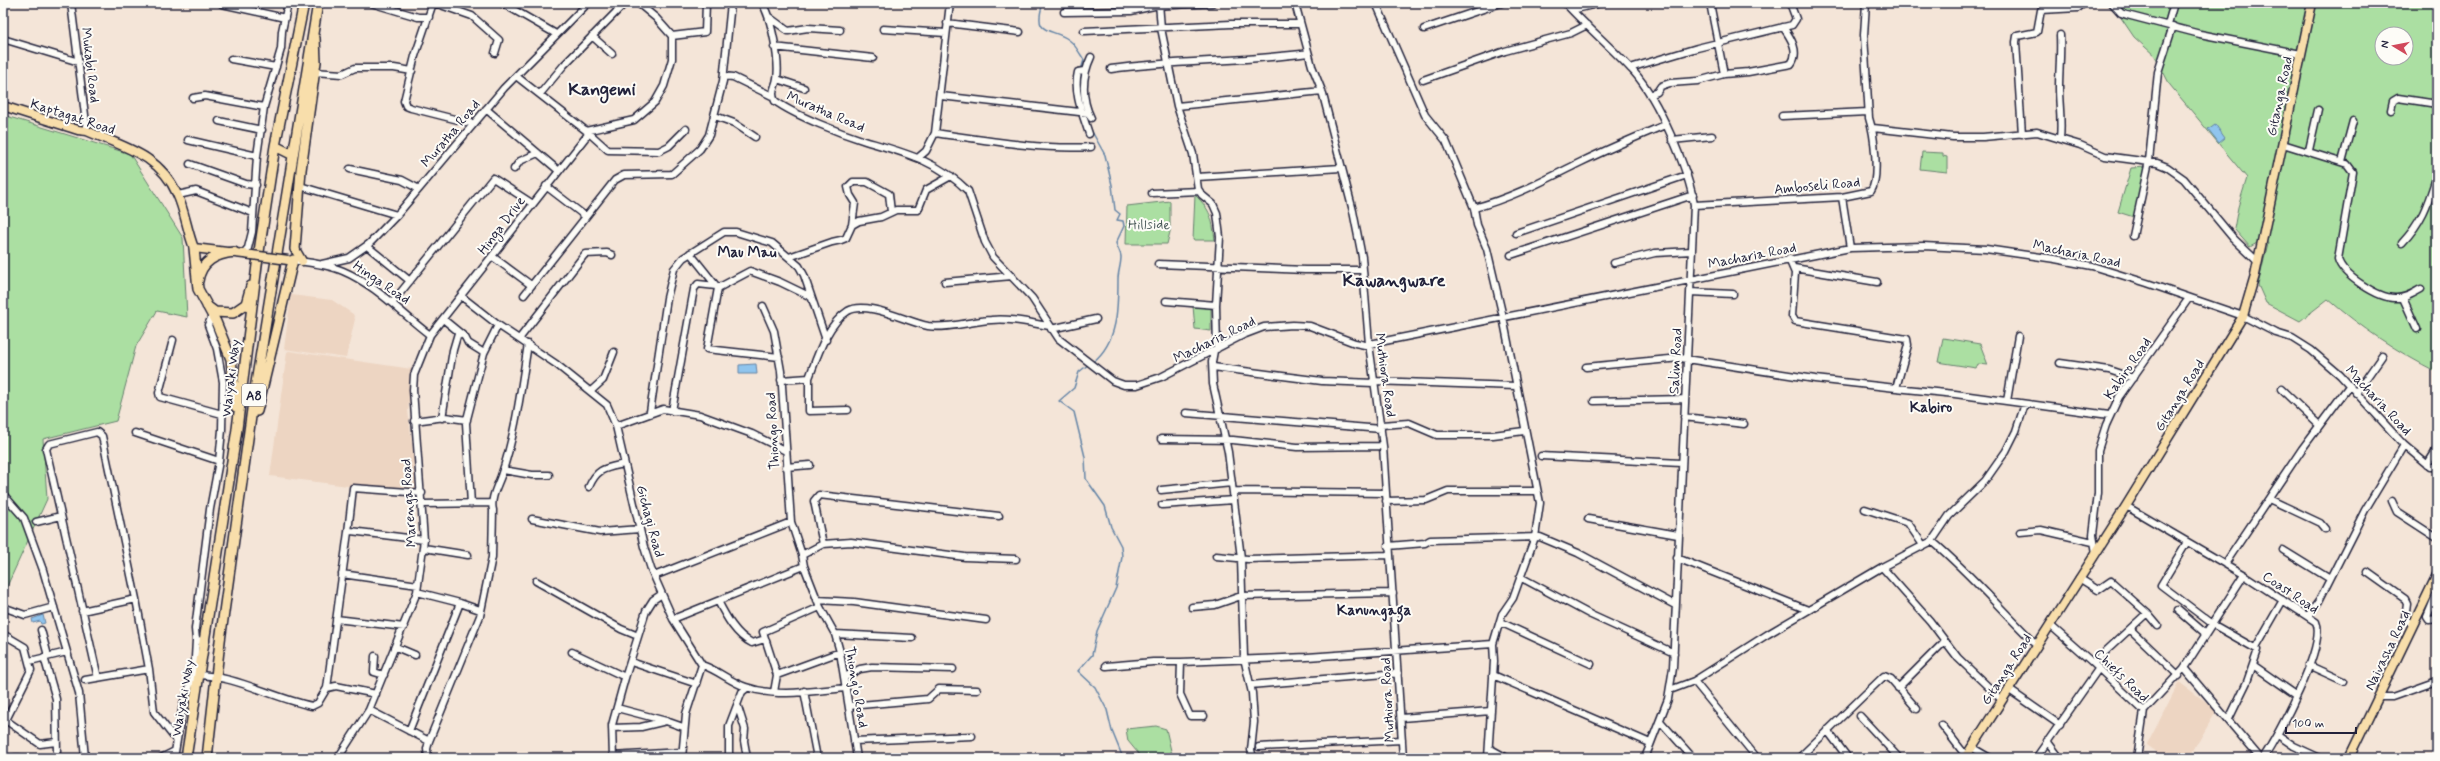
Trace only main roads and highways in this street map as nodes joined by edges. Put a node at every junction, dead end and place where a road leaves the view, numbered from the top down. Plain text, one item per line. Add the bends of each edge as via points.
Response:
1 (304, 3) edge
2 (318, 3) edge
3 (2312, 3) edge
4 (314, 33) junction
5 (3, 106) edge
6 (275, 146) junction
7 (293, 155) junction
8 (194, 248) junction
9 (295, 249) joint
10 (238, 253) junction
11 (294, 261) junction
12 (257, 265) junction
13 (198, 289) junction
14 (254, 302) junction
15 (205, 303) junction
16 (267, 313) junction
17 (237, 429) junction
18 (247, 454) junction
19 (222, 527) junction
20 (236, 529) junction
21 (2437, 575) edge
22 (1965, 757) edge
23 (186, 758) edge
24 (207, 758) edge
25 (2349, 758) edge

1 - 6 highway, Waiyaki Way / A8
2 - 4 highway, Waiyaki Way / A8
3 - 22 main road, Gitanga Road via 2258,262 2243,316 2126,506
4 - 7 highway, Waiyaki Way / A8 via 308,56
4 - 9 highway, Waiyaki Way / A8 via 316,54
5 - 8 main road, Kaptagat Road via 87,131 148,157 164,173 178,195
6 - 7 highway
6 - 12 highway, Waiyaki Way / A8
7 - 16 highway, Waiyaki Way / A8
8 - 10 main road
8 - 13 highway
9 - 11 main road
10 - 11 main road, bridge
10 - 13 highway via 222,253 207,262 199,277
11 - 18 highway, Waiyaki Way / A8
12 - 14 highway, Waiyaki Way / A8
12 - 15 highway via 246,304 240,310 223,314 215,312
13 - 15 highway
14 - 16 highway
14 - 17 highway, Waiyaki Way / A8
15 - 17 highway via 230,359
16 - 18 highway, Waiyaki Way / A8
17 - 19 highway, Waiyaki Way / A8
18 - 20 highway, Waiyaki Way / A8
19 - 20 highway
19 - 23 highway, Waiyaki Way / A8 via 201,640
20 - 24 highway, Waiyaki Way / A8
21 - 25 main road, Naivasha Road

